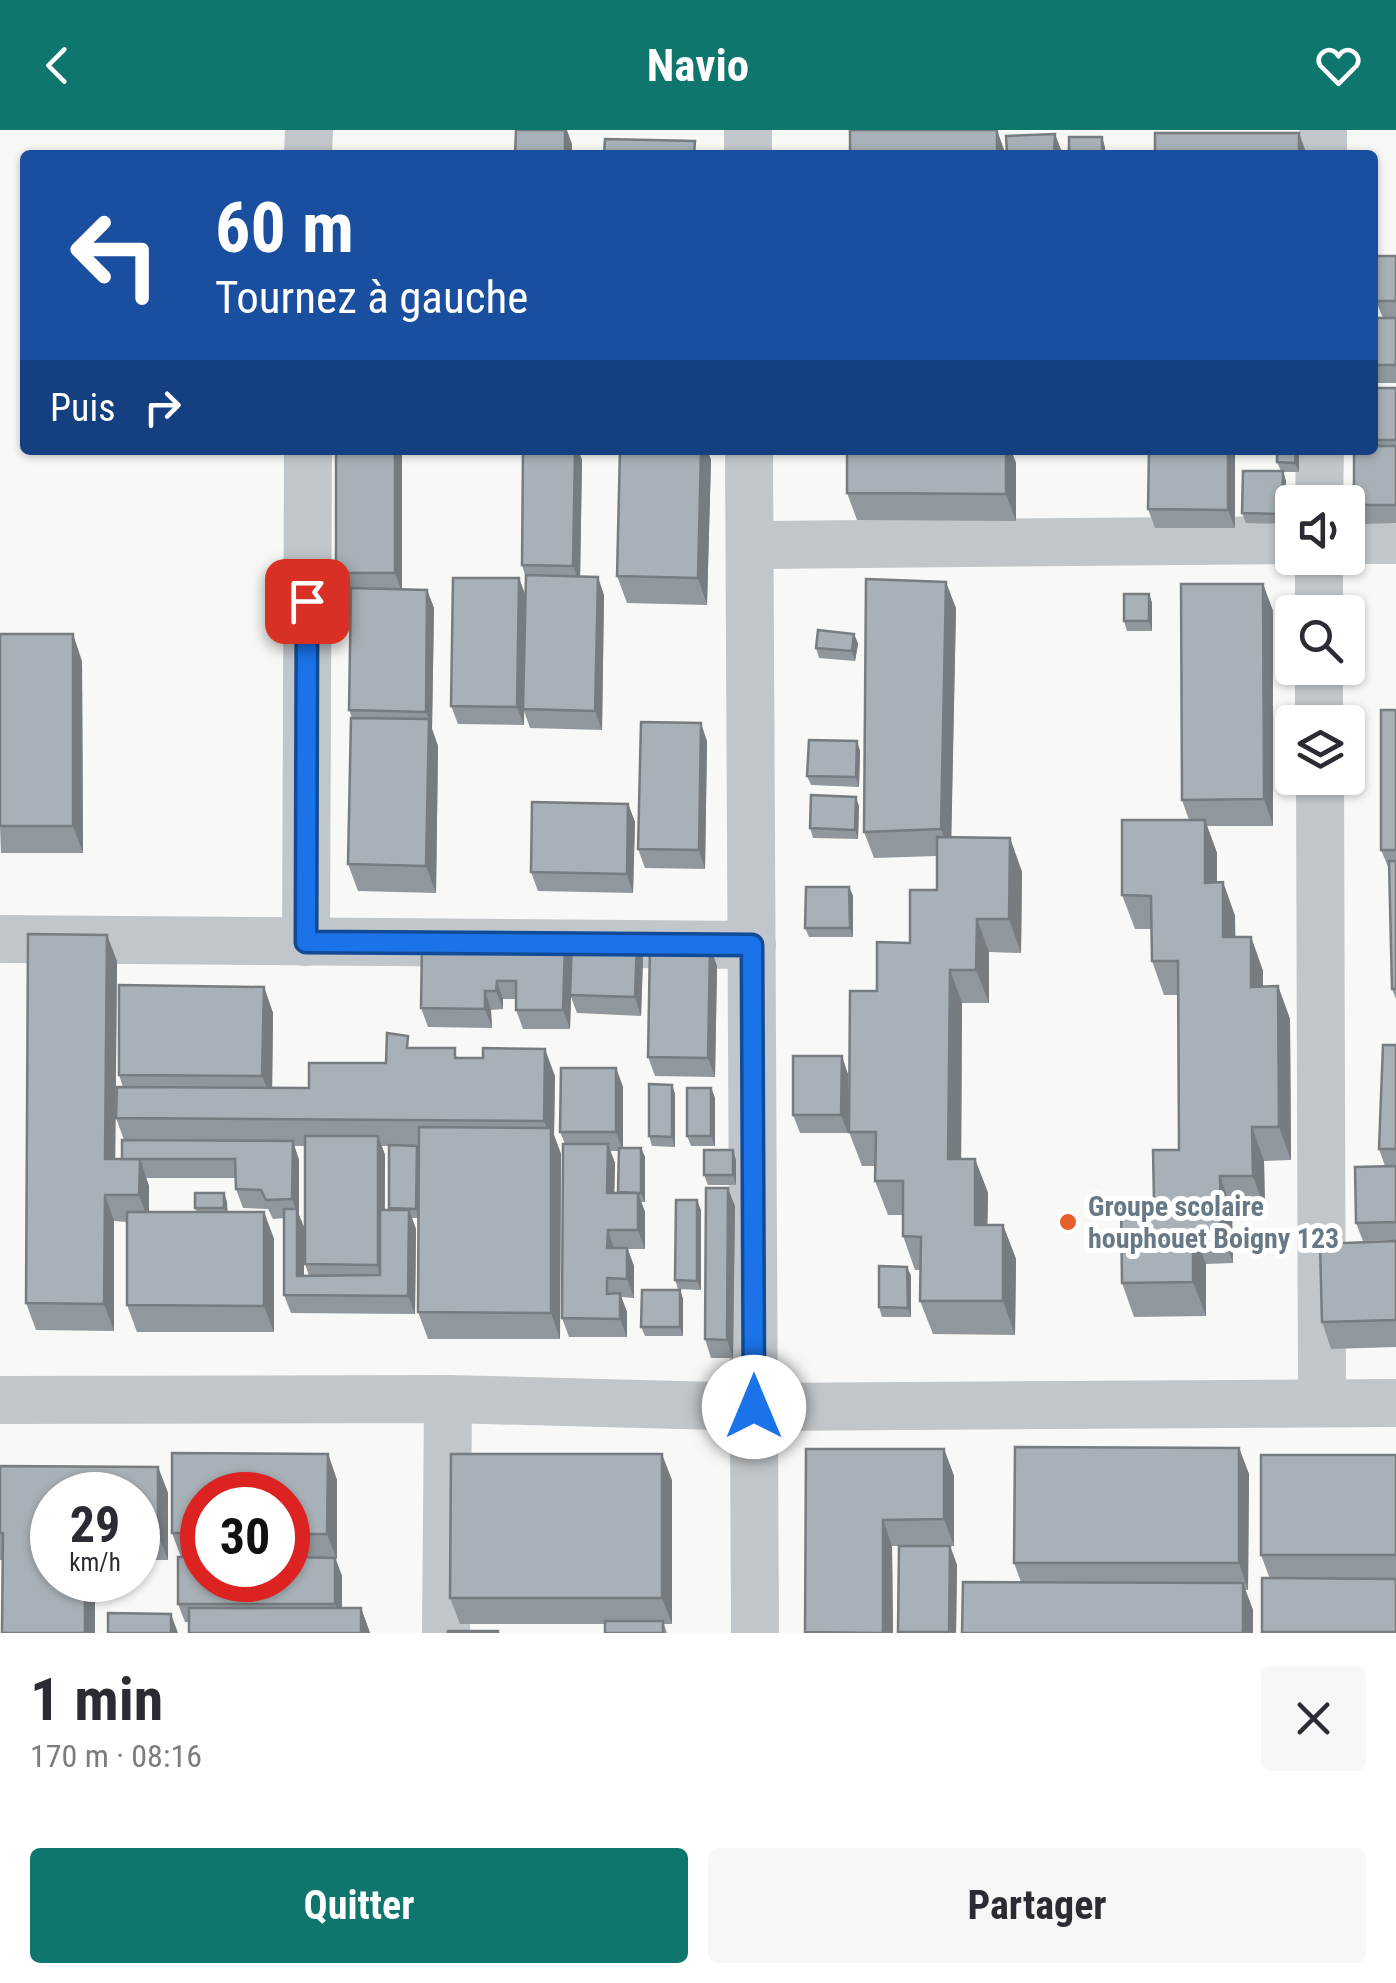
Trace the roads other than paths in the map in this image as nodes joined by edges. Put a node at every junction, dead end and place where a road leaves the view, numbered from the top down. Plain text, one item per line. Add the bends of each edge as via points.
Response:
1 (308, 455) edge
2 (749, 455) edge
3 (1320, 455) edge
4 (1319, 485) edge
5 (1275, 540) edge
6 (1365, 540) edge
7 (1396, 540) edge
8 (750, 545) junction
9 (1320, 795) edge
10 (0, 939) edge
11 (306, 942) junction
12 (752, 945) junction
13 (448, 1399) junction
14 (0, 1400) edge
15 (1396, 1403) edge
16 (1322, 1404) junction
17 (754, 1407) junction
18 (446, 1633) edge
19 (755, 1633) edge

1 - 11 street
2 - 8 street
3 - 4 street
5 - 8 street
6 - 7 street
8 - 12 street
9 - 16 street
10 - 11 street
11 - 12 street
12 - 17 street
13 - 14 street
13 - 17 street
13 - 18 street
15 - 16 street
16 - 17 street
17 - 19 street

